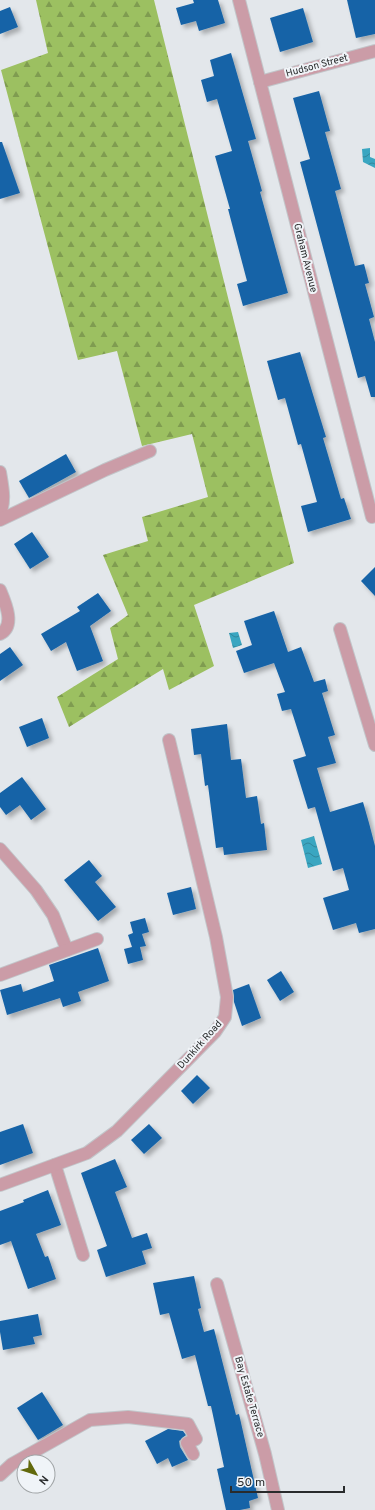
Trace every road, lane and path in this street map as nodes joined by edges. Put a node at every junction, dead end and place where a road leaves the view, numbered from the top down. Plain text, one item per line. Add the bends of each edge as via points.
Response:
1 (239, 0) edge
2 (375, 51) edge
3 (260, 82) junction
4 (150, 451) dead end
5 (0, 472) edge
6 (0, 513) edge
7 (372, 516) dead end
8 (0, 520) edge
9 (0, 590) edge
10 (340, 629) dead end
11 (0, 634) edge
12 (170, 740) dead end
13 (375, 745) edge
14 (0, 849) edge
15 (97, 939) dead end
16 (67, 950) junction
17 (0, 975) edge
18 (55, 1165) junction
19 (0, 1185) edge
20 (83, 1255) dead end
21 (217, 1284) dead end
22 (193, 1454) dead end
23 (0, 1475) edge
24 (278, 1510) edge

1 - 3 street, Graham Avenue
2 - 3 street, Hudson Street
3 - 7 street, Graham Avenue
4 - 8 street
5 - 6 street via 3,486 3,507
9 - 11 street via 7,608 9,623
10 - 13 street
12 - 18 street, Dunkirk Road via 216,937 227,997 225,1017 215,1032 117,1131 87,1153
14 - 16 street via 36,890 53,915
15 - 16 street
16 - 17 street
18 - 19 street, Dunkirk Road
18 - 20 street
21 - 24 street, Bay Estate Terrace via 265,1454
22 - 23 street via 187,1443 196,1439 188,1424 128,1417 90,1420 12,1464

